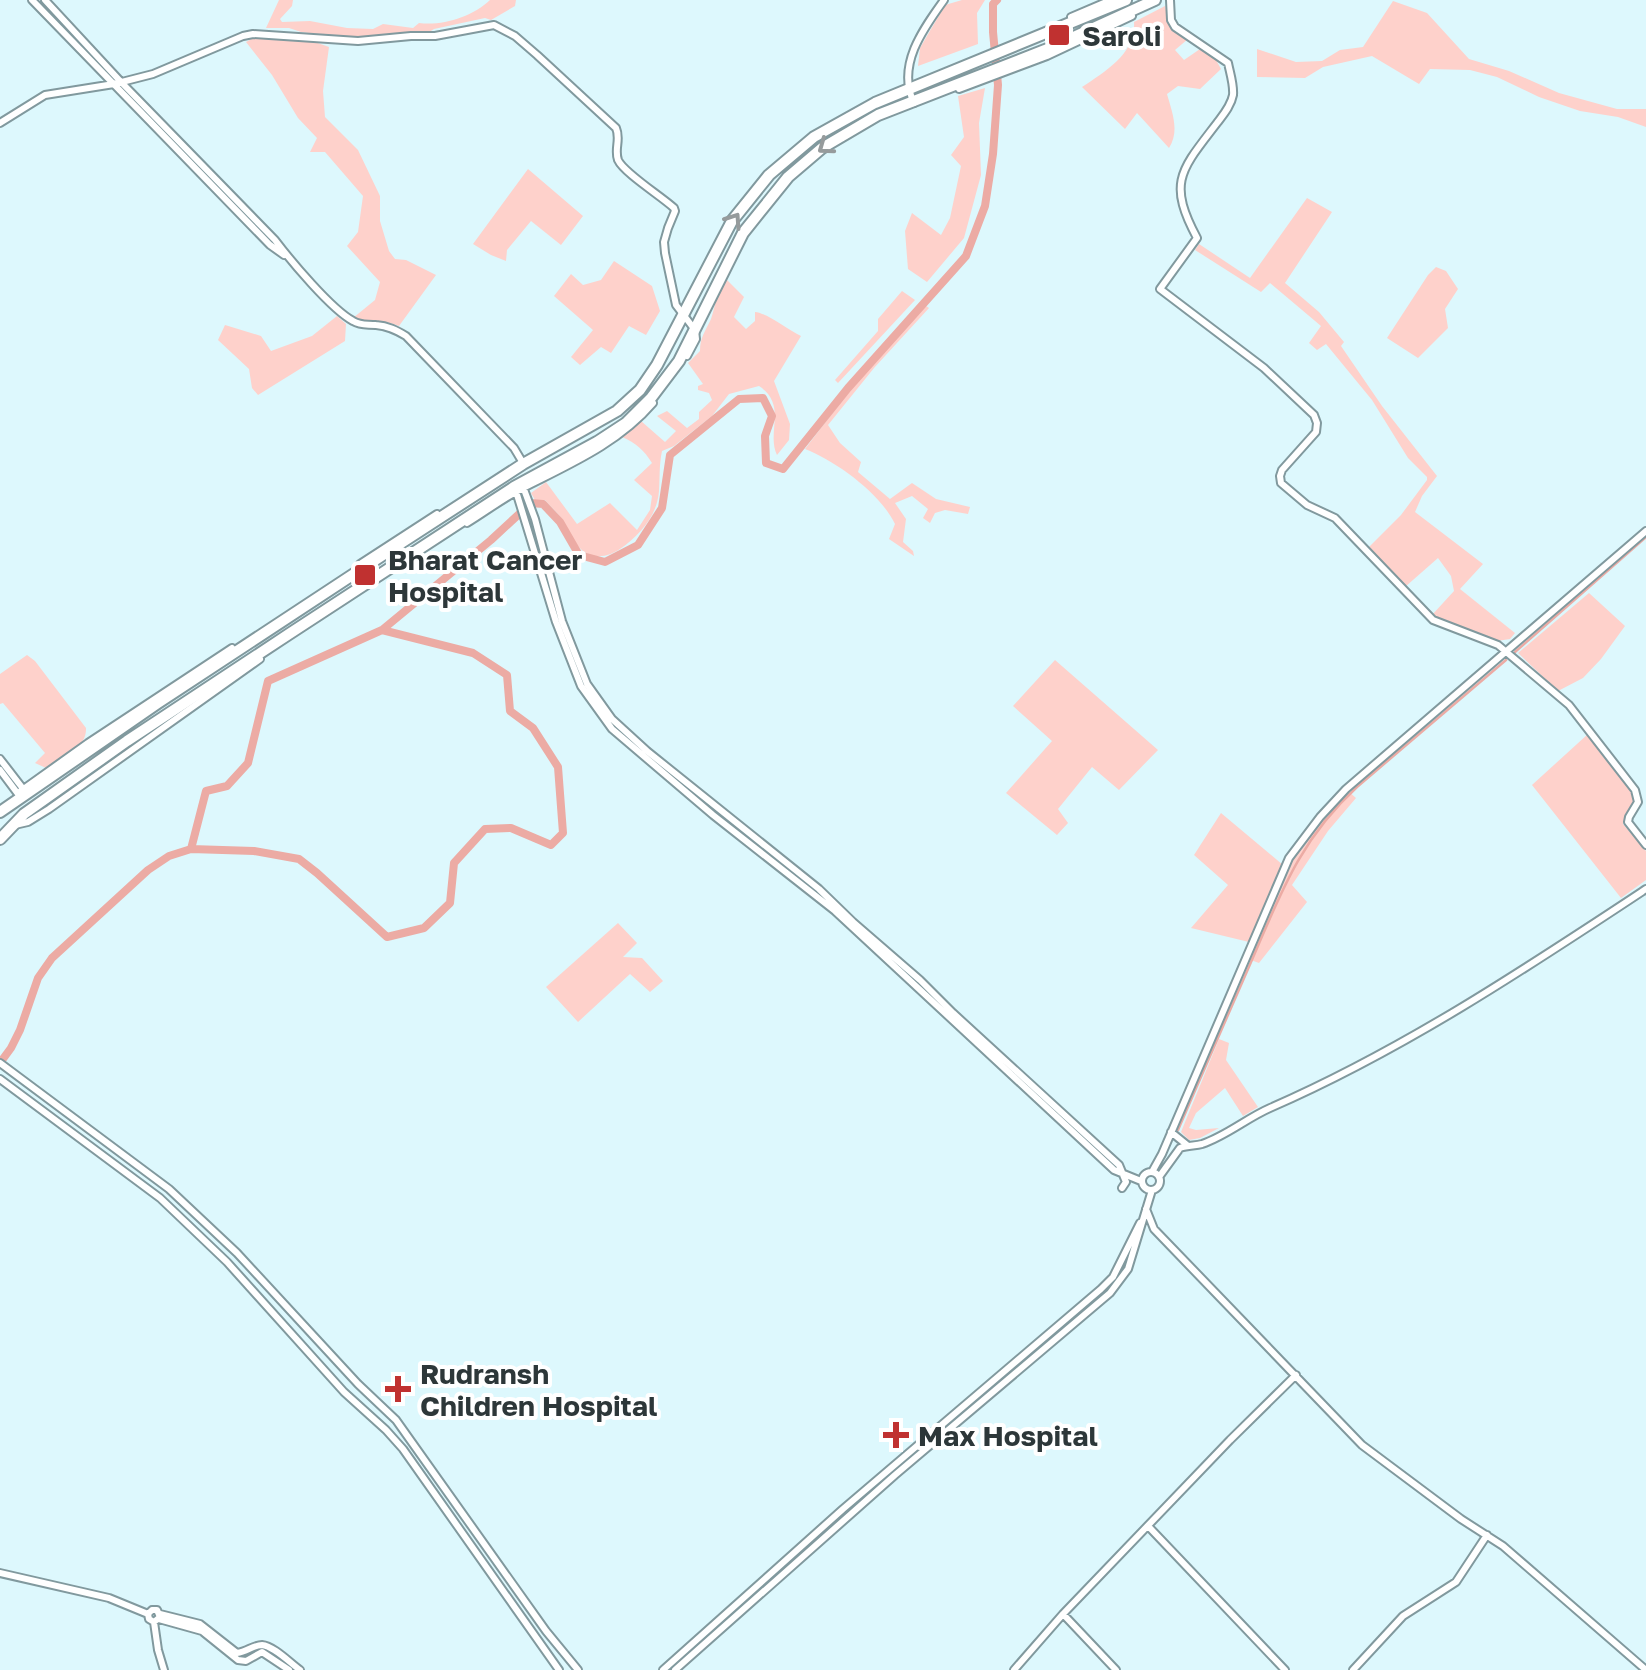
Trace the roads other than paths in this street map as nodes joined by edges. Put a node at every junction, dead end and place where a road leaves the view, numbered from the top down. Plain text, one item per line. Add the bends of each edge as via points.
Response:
1 (32, 0) edge
2 (45, 0) edge
3 (944, 0) edge
4 (1111, 0) edge
5 (1126, 0) edge
6 (1155, 0) edge
7 (1167, 0) edge
8 (1006, 48) junction
9 (1008, 66) junction
10 (975, 70) junction
11 (117, 83) junction
12 (911, 95) junction
13 (0, 123) edge
14 (712, 258) junction
15 (726, 265) junction
16 (683, 314) junction
17 (696, 330) junction
18 (522, 462) junction
19 (520, 490) junction
20 (1646, 531) edge
21 (1506, 651) junction
22 (238, 671) junction
23 (609, 721) junction
24 (0, 759) edge
25 (0, 770) edge
26 (23, 794) junction
27 (3, 812) edge
28 (24, 814) junction
29 (13, 826) junction
30 (0, 836) edge
31 (1646, 845) edge
32 (1646, 889) edge
33 (0, 1064) edge
34 (0, 1079) edge
35 (1175, 1135) junction
36 (1188, 1145) junction
37 (1122, 1172) junction
38 (1155, 1174) junction
39 (1142, 1181) junction
40 (1122, 1188) dead end
41 (1152, 1190) junction
42 (1146, 1208) junction
43 (1143, 1222) junction
44 (1154, 1229) junction
45 (1296, 1376) junction
46 (1148, 1526) junction
47 (1487, 1536) junction
48 (0, 1573) edge
49 (1063, 1614) junction
50 (158, 1618) junction
51 (164, 1670) edge
52 (289, 1670) edge
53 (300, 1670) edge
54 (559, 1670) edge
55 (578, 1670) edge
56 (662, 1670) edge
57 (675, 1670) edge
58 (1014, 1670) edge
59 (1116, 1670) edge
60 (1284, 1670) edge
61 (1353, 1670) edge
62 (1646, 1670) edge

1 - 11 street
2 - 11 street
3 - 12 street via 918,36
4 - 8 street
5 - 8 highway
6 - 9 highway
7 - 9 street via 1059,51
7 - 21 street via 1175,27 1224,58 1233,93 1180,186 1180,202 1198,238 1160,288 1314,414 1316,432 1282,470 1282,482 1307,505 1336,518 1435,622
8 - 10 highway
9 - 10 highway
10 - 12 highway
10 - 12 street
11 - 13 street via 44,95
11 - 16 street via 253,34 358,41 504,29 616,128 621,166 674,208 665,254
11 - 18 street via 270,245 351,320 406,336
14 -> 12 highway via 755,190 799,148 836,123
12 -> 15 highway via 832,141 788,178
14 - 15 highway
14 - 16 highway
15 - 17 highway
16 - 17 street
16 - 18 highway via 640,390 606,419
17 - 19 highway via 661,386 626,423
18 - 26 highway
19 - 22 highway
19 - 23 street via 535,519 562,620
19 - 23 street via 556,622 581,686
20 - 21 street
21 - 31 street via 1569,705 1636,790 1628,822
21 - 35 street via 1346,789 1290,858
22 - 28 highway
22 - 29 street via 50,810
23 - 37 street via 648,761 835,911
24 - 26 street
25 - 26 street
26 - 27 highway
28 - 29 highway
28 - 30 highway
29 - 30 highway
32 - 36 street via 1398,1042 1200,1145
33 - 55 street via 170,1189 237,1253 396,1420
34 - 54 street via 160,1198 386,1430
35 - 36 street
35 - 38 street
36 - 38 street
37 - 39 street
37 - 40 street
38 - 39 street via 1146,1173
38 - 41 street via 1158,1186
39 - 41 street
41 - 42 street
42 - 43 street
42 - 44 street
43 - 44 street
43 - 56 street via 1101,1289
43 - 57 street via 1128,1269 1110,1292
44 - 45 street
45 - 46 street
45 - 47 street via 1362,1445
46 - 49 street
46 - 60 street
47 - 61 street via 1456,1582 1403,1616
47 - 62 street
48 - 50 street via 109,1598 148,1614 154,1609
49 - 58 street
49 - 59 street
50 - 51 street
50 - 52 street via 202,1631 238,1660 262,1652
50 - 53 street via 200,1624 237,1653 269,1647

